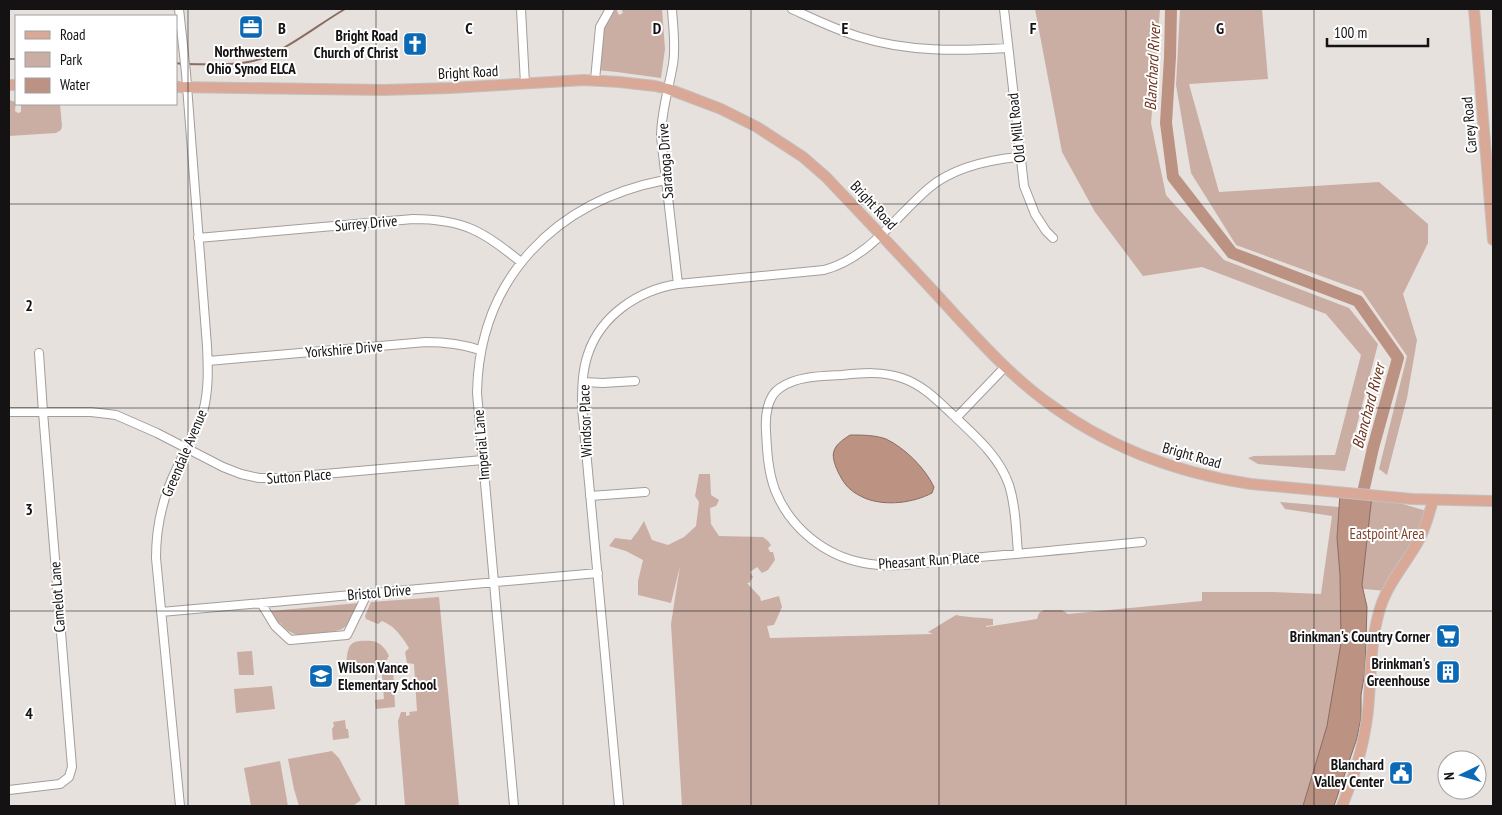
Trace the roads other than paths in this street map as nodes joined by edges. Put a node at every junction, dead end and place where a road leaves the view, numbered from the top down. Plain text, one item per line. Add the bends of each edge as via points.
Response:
1 (179, 9) edge
2 (521, 9) edge
3 (610, 9) edge
4 (672, 9) edge
5 (792, 9) edge
6 (1004, 9) edge
7 (1474, 9) edge
8 (1008, 48) junction
9 (595, 80) junction
10 (526, 84) junction
11 (181, 87) edge
12 (668, 89) junction
13 (1020, 157) junction
14 (665, 180) junction
15 (881, 235) junction
16 (198, 238) junction
17 (1053, 238) dead end
18 (1493, 240) edge
19 (521, 262) junction
20 (678, 284) junction
21 (480, 350) junction
22 (40, 353) dead end
23 (208, 361) junction
24 (1005, 367) junction
25 (635, 381) dead end
26 (583, 382) junction
27 (9, 412) edge
28 (42, 412) junction
29 (956, 418) junction
30 (186, 448) junction
31 (483, 460) junction
32 (645, 492) dead end
33 (590, 496) junction
34 (1433, 500) junction
35 (1493, 501) edge
36 (1142, 542) dead end
37 (1018, 553) junction
38 (598, 573) junction
39 (494, 582) junction
40 (367, 594) junction
41 (261, 603) junction
42 (161, 612) junction
43 (9, 790) edge
44 (180, 806) edge
45 (514, 806) edge
46 (619, 806) edge
47 (1342, 806) edge

1 - 11 street, Greendale Avenue via 186,73
2 - 10 street
3 - 9 street via 600,27
4 - 12 street, Saratoga Drive via 674,53
5 - 8 street via 860,37 895,44 955,50
6 - 8 street, Old Mill Road
7 - 18 main road, Carey Road
8 - 13 street, Old Mill Road
9 - 10 main road, Bright Road
9 - 12 main road, Bright Road
10 - 11 main road, Bright Road via 375,90
11 - 16 street, Greendale Avenue
12 - 14 street, Saratoga Drive via 661,127
12 - 15 main road, Bright Road via 739,118 787,145 826,177
13 - 15 street, Windsor Place via 985,162 947,177 930,188
13 - 17 street, Old Mill Road via 1030,205
14 - 19 street, Imperial Lane via 629,189 581,210 549,233
14 - 20 street, Saratoga Drive
15 - 20 street, Windsor Place via 848,261 824,270
15 - 24 main road, Bright Road
16 - 19 street, Surrey Drive via 428,219 454,222 481,233
16 - 23 street, Greendale Avenue
19 - 21 street, Imperial Lane via 496,305
20 - 26 street, Windsor Place via 642,294 610,318 591,346
21 - 23 street, Yorkshire Drive via 426,342
21 - 31 street, Imperial Lane via 477,393
22 - 28 street, Camelot Lane
23 - 30 street, Greendale Avenue via 205,403
24 - 29 street
24 - 34 main road, Bright Road via 1071,419 1112,442 1187,471 1251,484
25 - 26 street
26 - 33 street, Windsor Place via 582,407
27 - 28 street, Sutton Place
28 - 30 street, Sutton Place via 116,415
28 - 43 street, Camelot Lane via 71,772 60,784
29 - 37 street, Pheasant Run Place via 988,450 1005,475 1014,504
29 - 37 street, Pheasant Run Place via 927,391 896,376 866,373 787,384 775,392 766,417 768,462 776,491 790,517 810,538 835,554 854,561 893,565
30 - 31 street, Sutton Place via 232,470 259,478
30 - 42 street, Greendale Avenue via 165,495 158,523 156,558
31 - 39 street, Imperial Lane
32 - 33 street
33 - 38 street, Windsor Place
34 - 35 main road, Bright Road
34 - 47 main road via 1422,535 1387,591 1380,609 1373,644 1364,742
36 - 37 street, Pheasant Run Place
38 - 39 street, Bristol Drive
38 - 46 street, Windsor Place
39 - 40 street, Bristol Drive
39 - 45 street, Imperial Lane
40 - 41 street, Bristol Drive
40 - 41 street via 347,635 290,640 275,626
41 - 42 street, Bristol Drive
42 - 44 street, Greendale Avenue

